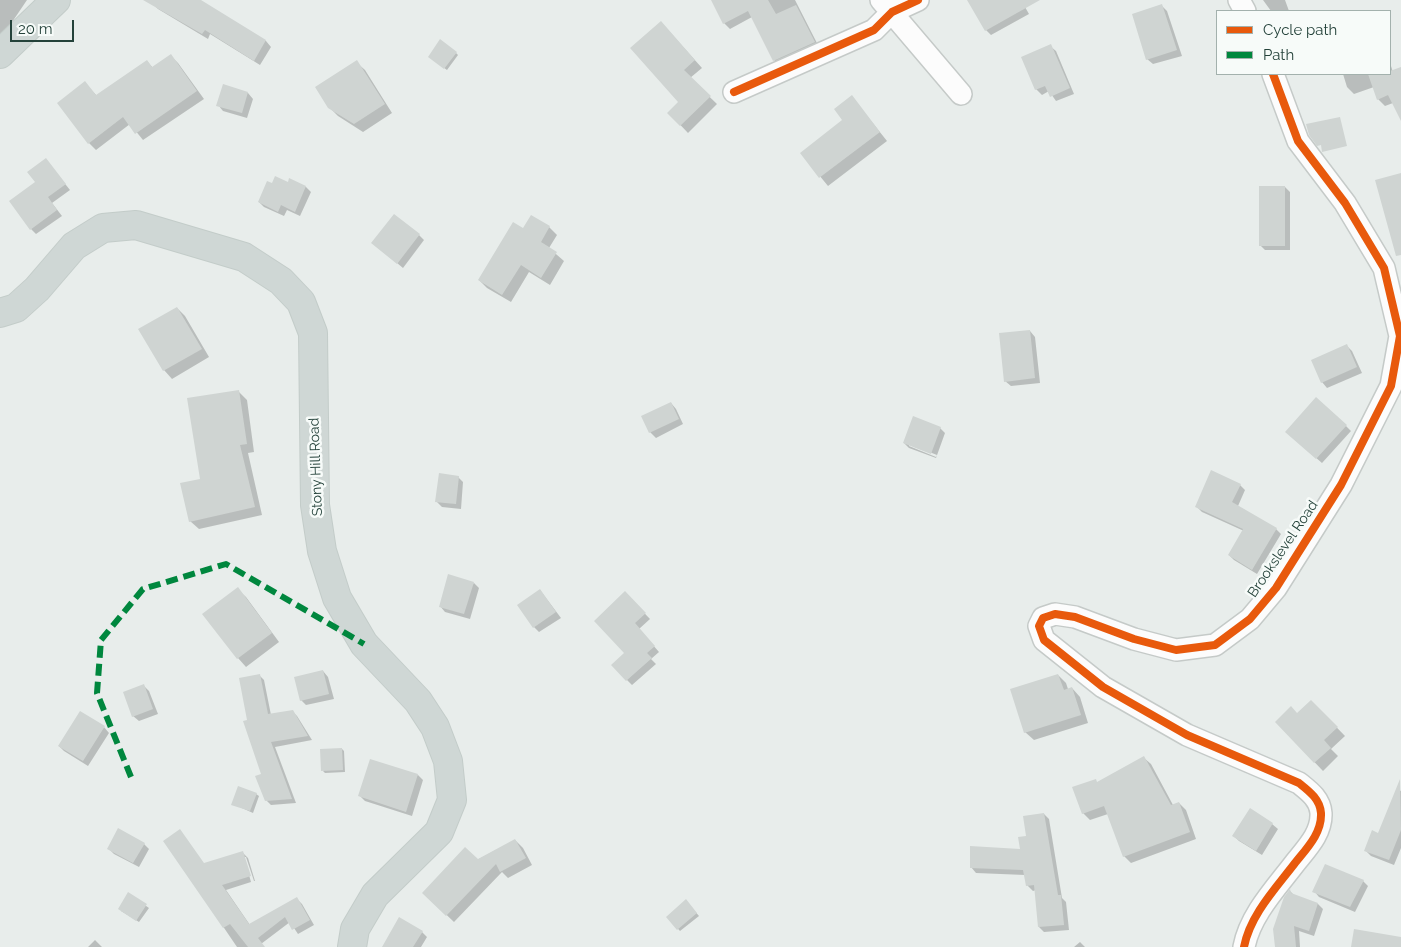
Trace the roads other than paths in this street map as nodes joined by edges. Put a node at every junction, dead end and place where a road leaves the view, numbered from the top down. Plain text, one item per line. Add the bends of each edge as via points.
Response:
1 (56, 0) edge
2 (918, 0) edge
3 (886, 6) edge
4 (0, 54) edge
5 (1273, 75) edge
6 (734, 92) dead end
7 (961, 94) dead end
8 (0, 313) edge
9 (352, 947) edge
10 (1244, 947) edge

1 - 4 main road
2 - 3 street
3 - 6 street via 874,30
3 - 7 street
5 - 10 street, Brookslevel Road via 1298,141 1345,203 1384,268 1400,336 1391,386 1341,485 1276,588 1250,619 1215,645 1176,650 1134,639 1075,617 1054,614 1043,618 1039,626 1044,640 1103,687 1187,735 1299,783 1314,796 1321,812 1319,829 1262,907
8 - 9 main road, Stony Hill Road via 16,308 37,289 74,246 104,228 136,225 244,257 281,280 301,302 313,333 315,505 322,551 337,598 364,644 418,701 435,727 448,762 452,800 438,832 375,895 355,929

